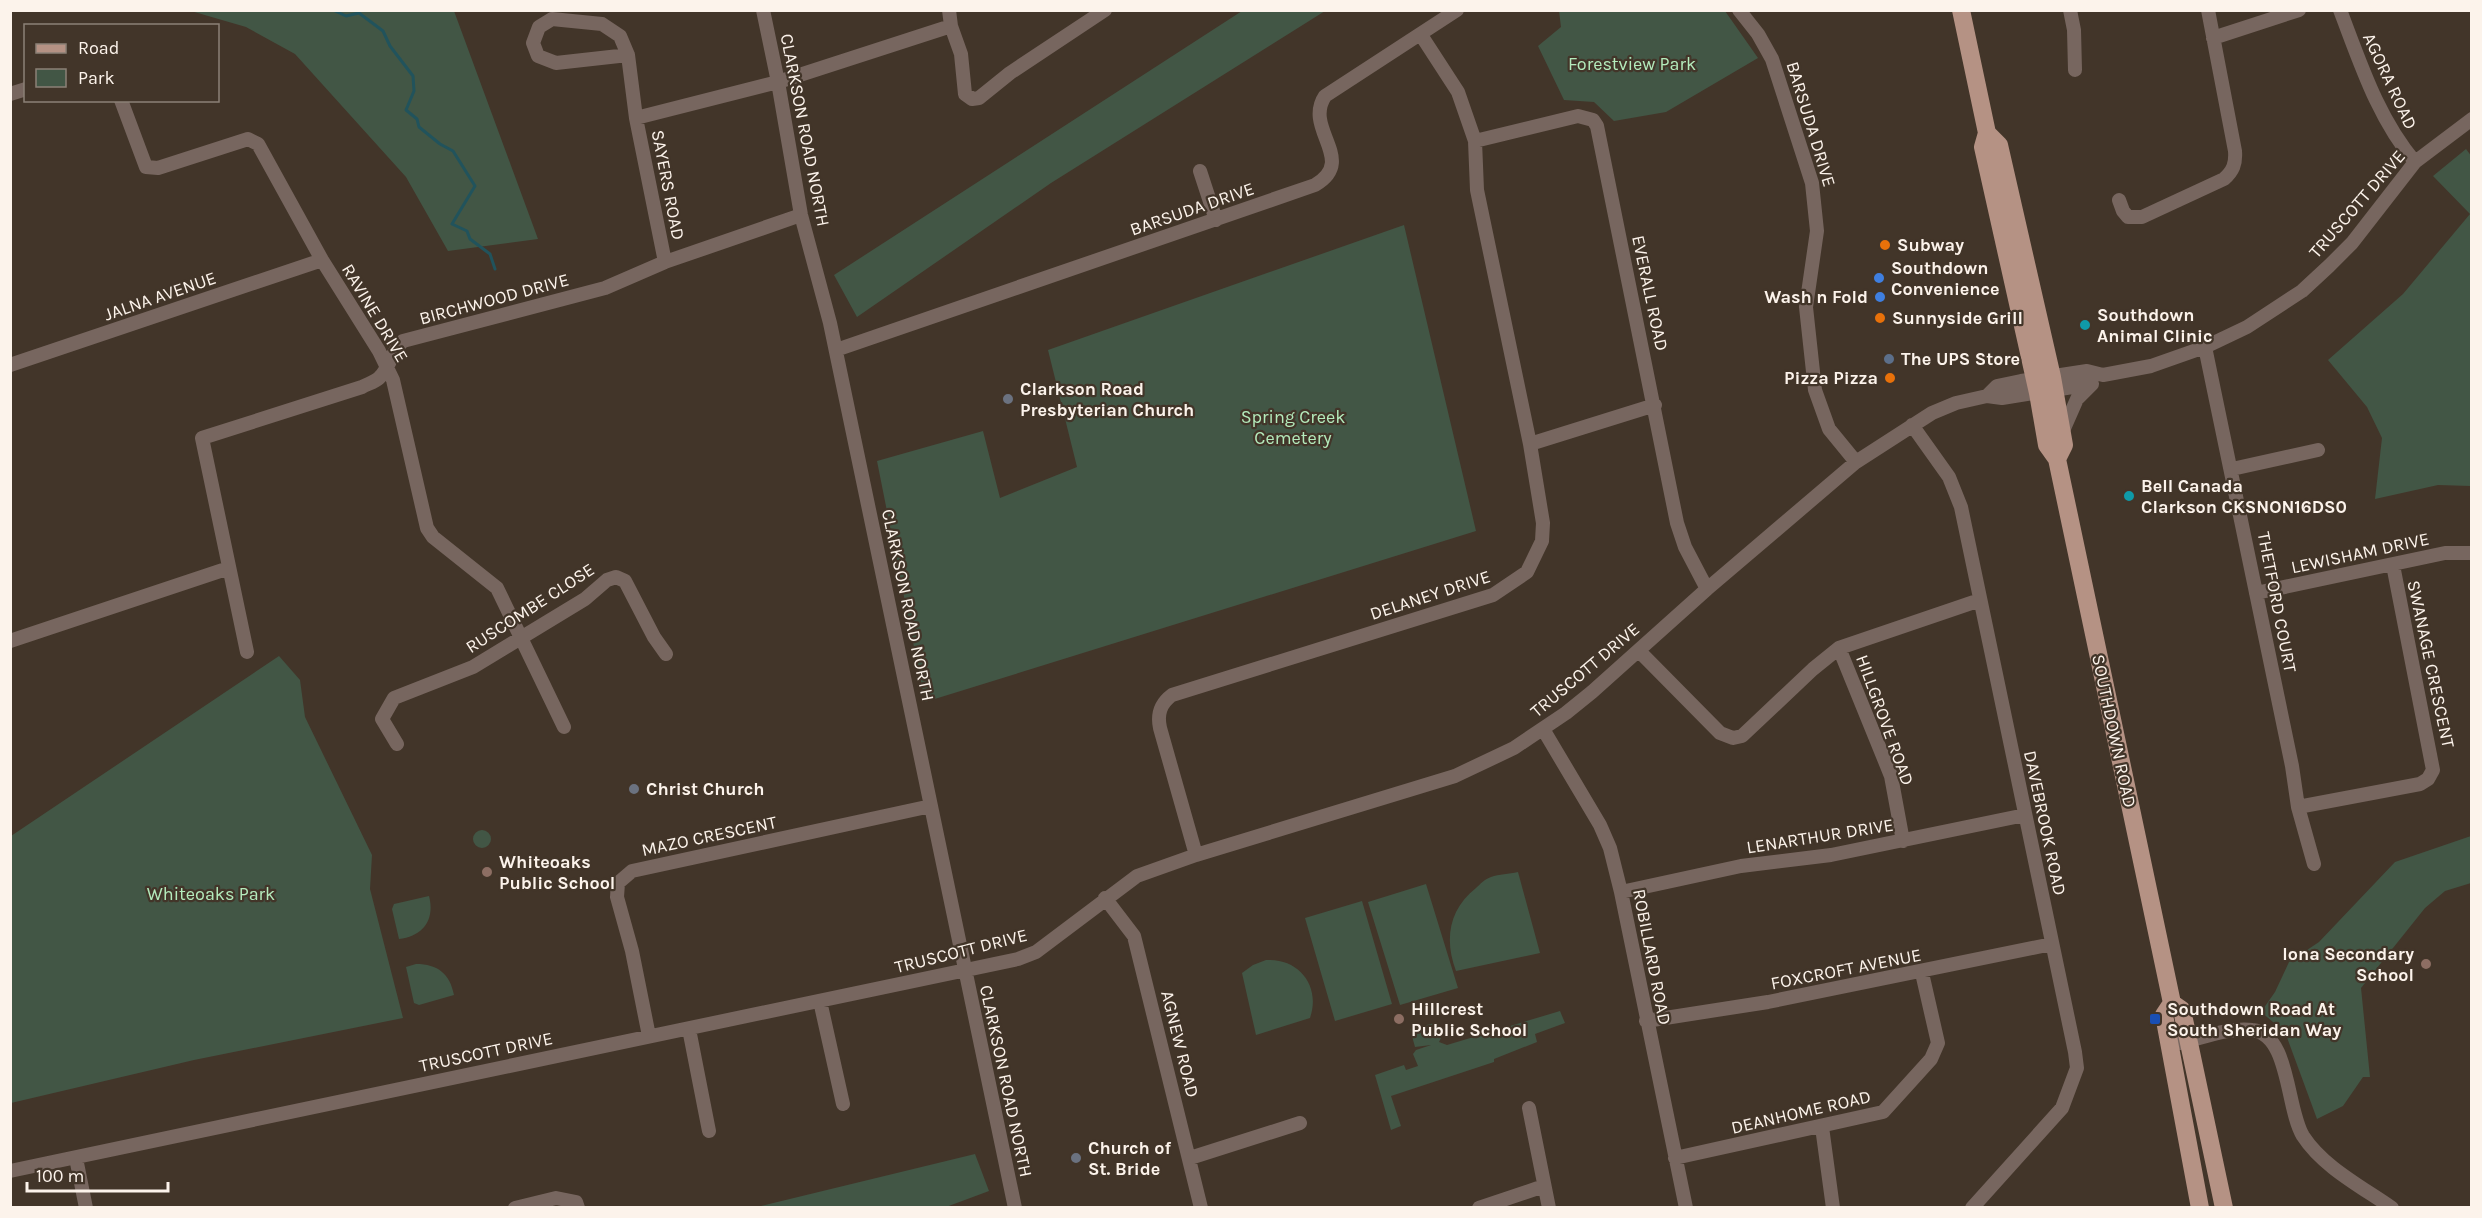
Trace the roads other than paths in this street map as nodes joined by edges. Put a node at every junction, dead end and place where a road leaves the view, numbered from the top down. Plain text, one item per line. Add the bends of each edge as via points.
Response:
1 (763, 10) edge
2 (949, 10) edge
3 (1105, 10) edge
4 (1457, 10) edge
5 (1739, 10) edge
6 (1961, 10) edge
7 (2070, 10) edge
8 (2208, 10) edge
9 (2299, 10) edge
10 (2340, 10) edge
11 (951, 26) junction
12 (1421, 35) junction
13 (2213, 38) junction
14 (628, 55) junction
15 (2075, 70) dead end
16 (778, 82) junction
17 (122, 102) edge
18 (636, 118) junction
19 (2472, 119) edge
20 (1475, 141) junction
21 (2415, 162) junction
22 (1200, 171) dead end
23 (2119, 200) dead end
24 (801, 215) junction
25 (1216, 220) junction
26 (322, 260) junction
27 (665, 262) junction
28 (2205, 347) junction
29 (836, 350) junction
30 (10, 365) edge
31 (387, 367) junction
32 (2103, 375) junction
33 (2092, 384) junction
34 (2045, 385) junction
35 (1655, 405) junction
36 (1912, 425) junction
37 (2062, 433) junction
38 (1530, 444) junction
39 (2318, 450) dead end
40 (2057, 459) junction
41 (1856, 462) junction
42 (2232, 469) junction
43 (2472, 553) edge
44 (2393, 565) junction
45 (229, 568) junction
46 (1707, 589) junction
47 (2256, 593) junction
48 (1980, 600) junction
49 (523, 638) junction
50 (10, 641) edge
51 (1839, 648) junction
52 (1639, 651) junction
53 (247, 652) dead end
54 (666, 654) dead end
55 (564, 727) dead end
56 (1543, 729) junction
57 (397, 744) dead end
58 (931, 806) junction
59 (2298, 807) junction
60 (2025, 815) junction
61 (1904, 841) junction
62 (1196, 855) junction
63 (2314, 864) dead end
64 (1622, 892) junction
65 (1105, 898) junction
66 (2052, 944) junction
67 (964, 970) junction
68 (1922, 973) junction
69 (820, 1001) junction
70 (2172, 1003) junction
71 (1646, 1021) junction
72 (689, 1029) junction
73 (649, 1036) junction
74 (2190, 1040) junction
75 (2169, 1045) junction
76 (843, 1104) dead end
77 (1529, 1108) dead end
78 (1300, 1123) dead end
79 (1822, 1127) junction
80 (709, 1131) dead end
81 (76, 1158) junction
82 (1190, 1158) junction
83 (1675, 1158) junction
84 (10, 1171) edge
85 (1545, 1186) junction
86 (86, 1208) edge
87 (515, 1208) edge
88 (578, 1208) edge
89 (1015, 1208) edge
90 (1201, 1208) edge
91 (1479, 1208) edge
92 (1549, 1208) edge
93 (1686, 1208) edge
94 (1833, 1208) edge
95 (1972, 1208) edge
96 (2200, 1208) edge
97 (2224, 1208) edge
98 (2392, 1208) edge

1 - 16 street, CLARKSON ROAD NORTH
2 - 11 street
3 - 11 street via 979,98 972,99 964,94 961,54
4 - 12 street, BARSUDA DRIVE
5 - 41 street, BARSUDA DRIVE via 1772,59 1812,183 1817,231 1806,307 1815,390 1829,429
6 - 34 main road, SOUTHDOWN ROAD via 1987,133 1999,145
7 - 15 street
8 - 13 street
9 - 13 street
10 - 21 street, AGORA ROAD via 2382,112 2400,145
11 - 16 street, SAYERS ROAD
12 - 20 street, DELANEY DRIVE via 1458,92
12 - 25 street, BARSUDA DRIVE via 1331,90 1319,106 1319,118 1334,162 1323,180
13 - 23 street via 2235,151 2231,172 2224,180 2142,217 2128,217
14 - 14 street via 620,36 602,24 552,19 538,27 533,43 538,56 556,63
14 - 18 street
16 - 18 street, SAYERS ROAD
16 - 24 street, CLARKSON ROAD NORTH
17 - 26 street, RAVINE DRIVE via 146,167 158,168 248,139 258,144
18 - 27 street, SAYERS ROAD
19 - 21 street, TRUSCOTT DRIVE
20 - 35 street, EVERALL ROAD via 1578,116 1593,120
20 - 38 street, DELANEY DRIVE via 1477,190
21 - 28 street, TRUSCOTT DRIVE via 2352,243 2302,291 2247,327
22 - 25 street
24 - 27 street, BIRCHWOOD DRIVE
24 - 29 street, CLARKSON ROAD NORTH
25 - 29 street, BARSUDA DRIVE
26 - 30 street, JALNA AVENUE
26 - 31 street, RAVINE DRIVE
27 - 31 street, BIRCHWOOD DRIVE via 605,288 403,341 395,348
28 - 32 street, TRUSCOTT DRIVE via 2170,361
28 - 42 street, THETFORD COURT
29 - 58 street, CLARKSON ROAD NORTH
31 - 45 street, BIRCHWOOD DRIVE via 379,378 362,387 202,438
31 - 49 street, RAVINE DRIVE via 427,528 497,588
32 - 33 street, TRUSCOTT DRIVE
32 - 34 street, TRUSCOTT DRIVE via 2087,371
33 - 34 street, TRUSCOTT DRIVE
33 - 37 street via 2077,399
34 - 36 street, TRUSCOTT DRIVE via 2002,398 1987,396 1956,403
34 - 37 main road, SOUTHDOWN ROAD
34 - 40 main road, SOUTHDOWN ROAD via 2047,445
35 - 38 street
35 - 46 street, EVERALL ROAD via 1677,523
36 - 41 street, TRUSCOTT DRIVE
36 - 48 street, DAVEBROOK ROAD via 1955,490
37 - 40 main road, SOUTHDOWN ROAD via 2064,445
38 - 62 street, DELANEY DRIVE via 1543,523 1542,541 1527,572 1509,587 1165,700 1157,716
39 - 42 street
40 - 70 main road, SOUTHDOWN ROAD
41 - 46 street, TRUSCOTT DRIVE
42 - 47 street, THETFORD COURT
43 - 44 street, LEWISHAM DRIVE via 2445,553
44 - 47 street, LEWISHAM DRIVE
44 - 59 street, SWANAGE CRESCENT via 2433,770 2420,784
45 - 50 street
45 - 53 street, BIRCHWOOD DRIVE
46 - 52 street, TRUSCOTT DRIVE
47 - 59 street, THETFORD COURT
48 - 51 street
48 - 60 street, DAVEBROOK ROAD
49 - 54 street, RUSCOMBE CLOSE via 616,577 625,581
49 - 55 street, RAVINE DRIVE
49 - 57 street, RUSCOMBE CLOSE via 473,667 394,698 382,718
51 - 52 street via 1742,735 1733,738 1720,733
51 - 61 street, HILLGROVE ROAD via 1891,776
52 - 56 street, TRUSCOTT DRIVE
56 - 62 street, TRUSCOTT DRIVE via 1455,776
56 - 64 street, ROBILLARD ROAD via 1600,825
58 - 67 street, CLARKSON ROAD NORTH
58 - 73 street, MAZO CRESCENT via 624,875 617,897
59 - 63 street, THETFORD COURT
60 - 61 street, LENARTHUR DRIVE
60 - 66 street, DAVEBROOK ROAD
61 - 64 street, LENARTHUR DRIVE via 1741,866
62 - 65 street, TRUSCOTT DRIVE via 1137,876
64 - 71 street, ROBILLARD ROAD
65 - 67 street, TRUSCOTT DRIVE via 1036,952
65 - 82 street, AGNEW ROAD via 1134,936
66 - 68 street, FOXCROFT AVENUE
66 - 95 street, DAVEBROOK ROAD via 2077,1068 2062,1108
67 - 69 street, TRUSCOTT DRIVE
67 - 89 street, CLARKSON ROAD NORTH
68 - 71 street, FOXCROFT AVENUE
68 - 79 street, DEANHOME ROAD via 1938,1043 1931,1059 1883,1112
69 - 72 street, TRUSCOTT DRIVE
69 - 76 street
70 - 74 main road, SOUTHDOWN ROAD via 2182,1010
70 - 75 main road, SOUTHDOWN ROAD via 2164,1015
71 - 83 street, ROBILLARD ROAD
72 - 73 street, TRUSCOTT DRIVE
72 - 80 street
73 - 81 street, TRUSCOTT DRIVE
74 - 75 street
74 - 97 main road, SOUTHDOWN ROAD
74 - 98 street via 2250,1029 2266,1035 2278,1050 2294,1118 2311,1147
75 - 96 main road, SOUTHDOWN ROAD
77 - 85 street
78 - 82 street
79 - 83 street, DEANHOME ROAD
79 - 94 street
81 - 84 street, TRUSCOTT DRIVE
81 - 86 street
82 - 90 street, AGNEW ROAD
83 - 93 street, ROBILLARD ROAD
85 - 91 street
85 - 92 street
87 - 88 street via 563,1198 576,1202

